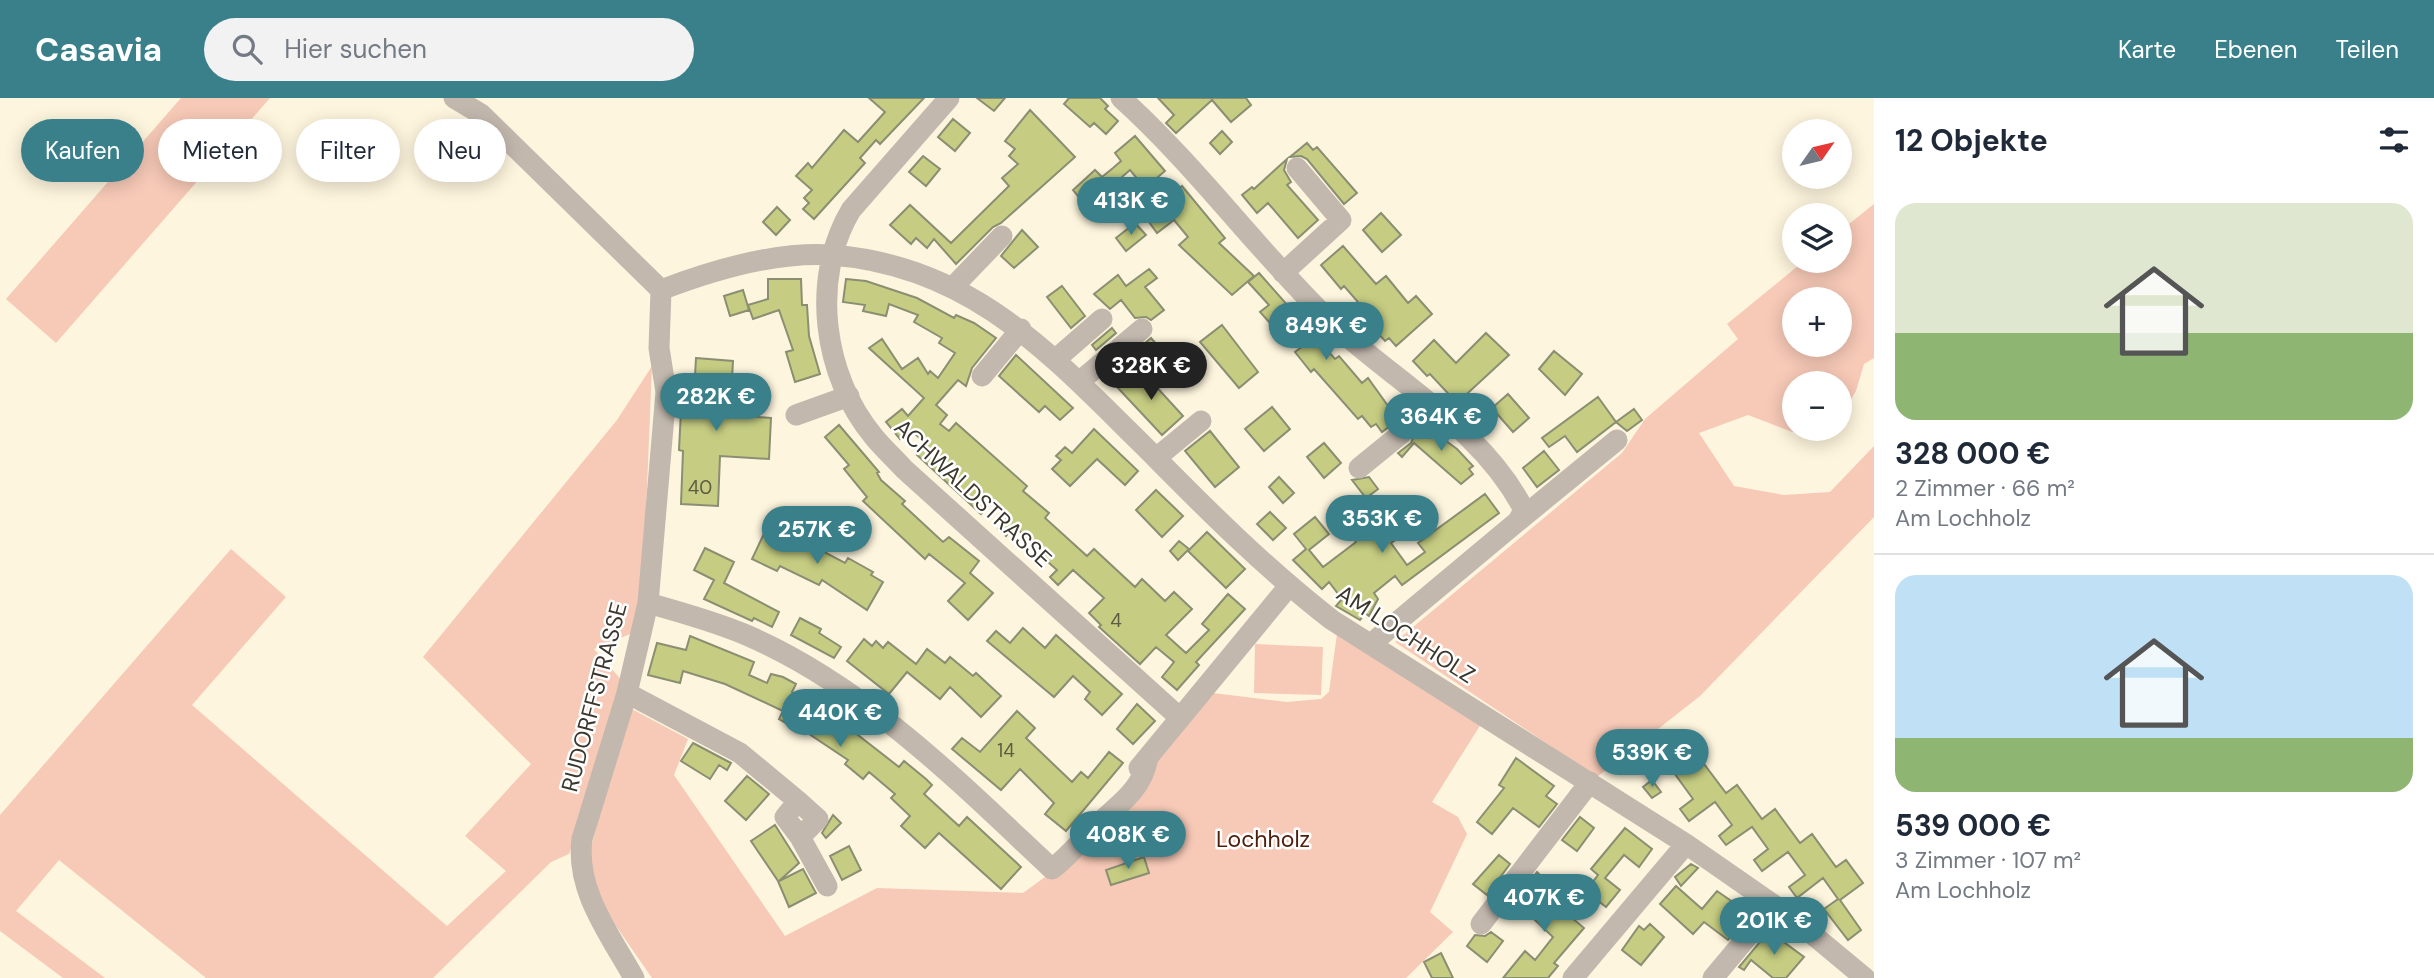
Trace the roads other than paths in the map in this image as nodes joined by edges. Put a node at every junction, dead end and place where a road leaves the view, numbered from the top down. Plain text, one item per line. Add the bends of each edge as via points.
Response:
1 (454, 98) edge
2 (949, 98) edge
3 (1121, 98) edge
4 (1297, 168) dead end
5 (1353, 223) dead end
6 (1002, 236) dead end
7 (1314, 244) junction
8 (832, 255) junction
9 (1283, 273) junction
10 (952, 288) junction
11 (661, 290) junction
12 (1102, 319) dead end
13 (1021, 328) junction
14 (1142, 329) dead end
15 (1056, 359) junction
16 (982, 376) dead end
17 (1079, 382) junction
18 (849, 396) junction
19 (1429, 404) junction
20 (796, 415) dead end
21 (1201, 421) dead end
22 (1618, 439) dead end
23 (1156, 458) junction
24 (1359, 468) dead end
25 (1518, 522) junction
26 (1289, 586) junction
27 (648, 603) junction
28 (1372, 643) junction
29 (627, 693) junction
30 (1179, 718) junction
31 (1590, 782) junction
32 (1686, 844) junction
33 (827, 886) dead end
34 (1774, 905) junction
35 (1481, 924) dead end
36 (634, 978) edge
37 (1573, 978) edge
38 (1713, 978) edge
39 (1865, 978) edge

1 - 11 street via 481,114
2 - 8 street, ACHWALDSTRASSE via 851,209
3 - 9 street via 1194,169
4 - 7 street via 1341,220
5 - 7 street
6 - 10 street
7 - 9 street
8 - 10 street, AM LOCHHOLZ via 921,275
8 - 11 street, AM LOCHHOLZ via 767,260
8 - 18 street, ACHWALDSTRASSE via 826,300 828,329
9 - 19 street via 1360,350
10 - 13 street, AM LOCHHOLZ
11 - 27 street, RUDORFFSTRASSE via 659,348 666,392
12 - 15 street
13 - 15 street, AM LOCHHOLZ
13 - 16 street
14 - 17 street
15 - 17 street, AM LOCHHOLZ
17 - 23 street, AM LOCHHOLZ
18 - 20 street
18 - 30 street, ACHWALDSTRASSE via 872,436 904,469
19 - 24 street via 1405,421 1402,433
19 - 25 street via 1480,448 1515,492 1524,510
21 - 23 street
22 - 25 street
23 - 26 street, AM LOCHHOLZ
25 - 28 street
26 - 28 street, AM LOCHHOLZ via 1332,620
26 - 30 street
27 - 29 street, RUDORFFSTRASSE
27 - 30 street via 746,635 841,688 916,744 1052,869 1113,814 1145,775 1148,757
28 - 31 street, AM LOCHHOLZ
29 - 33 street via 740,753 798,802 785,817
29 - 36 street, RUDORFFSTRASSE via 579,858 589,894
31 - 32 street, AM LOCHHOLZ
31 - 35 street
32 - 34 street, AM LOCHHOLZ
32 - 37 street
34 - 38 street
34 - 39 street, AM LOCHHOLZ

